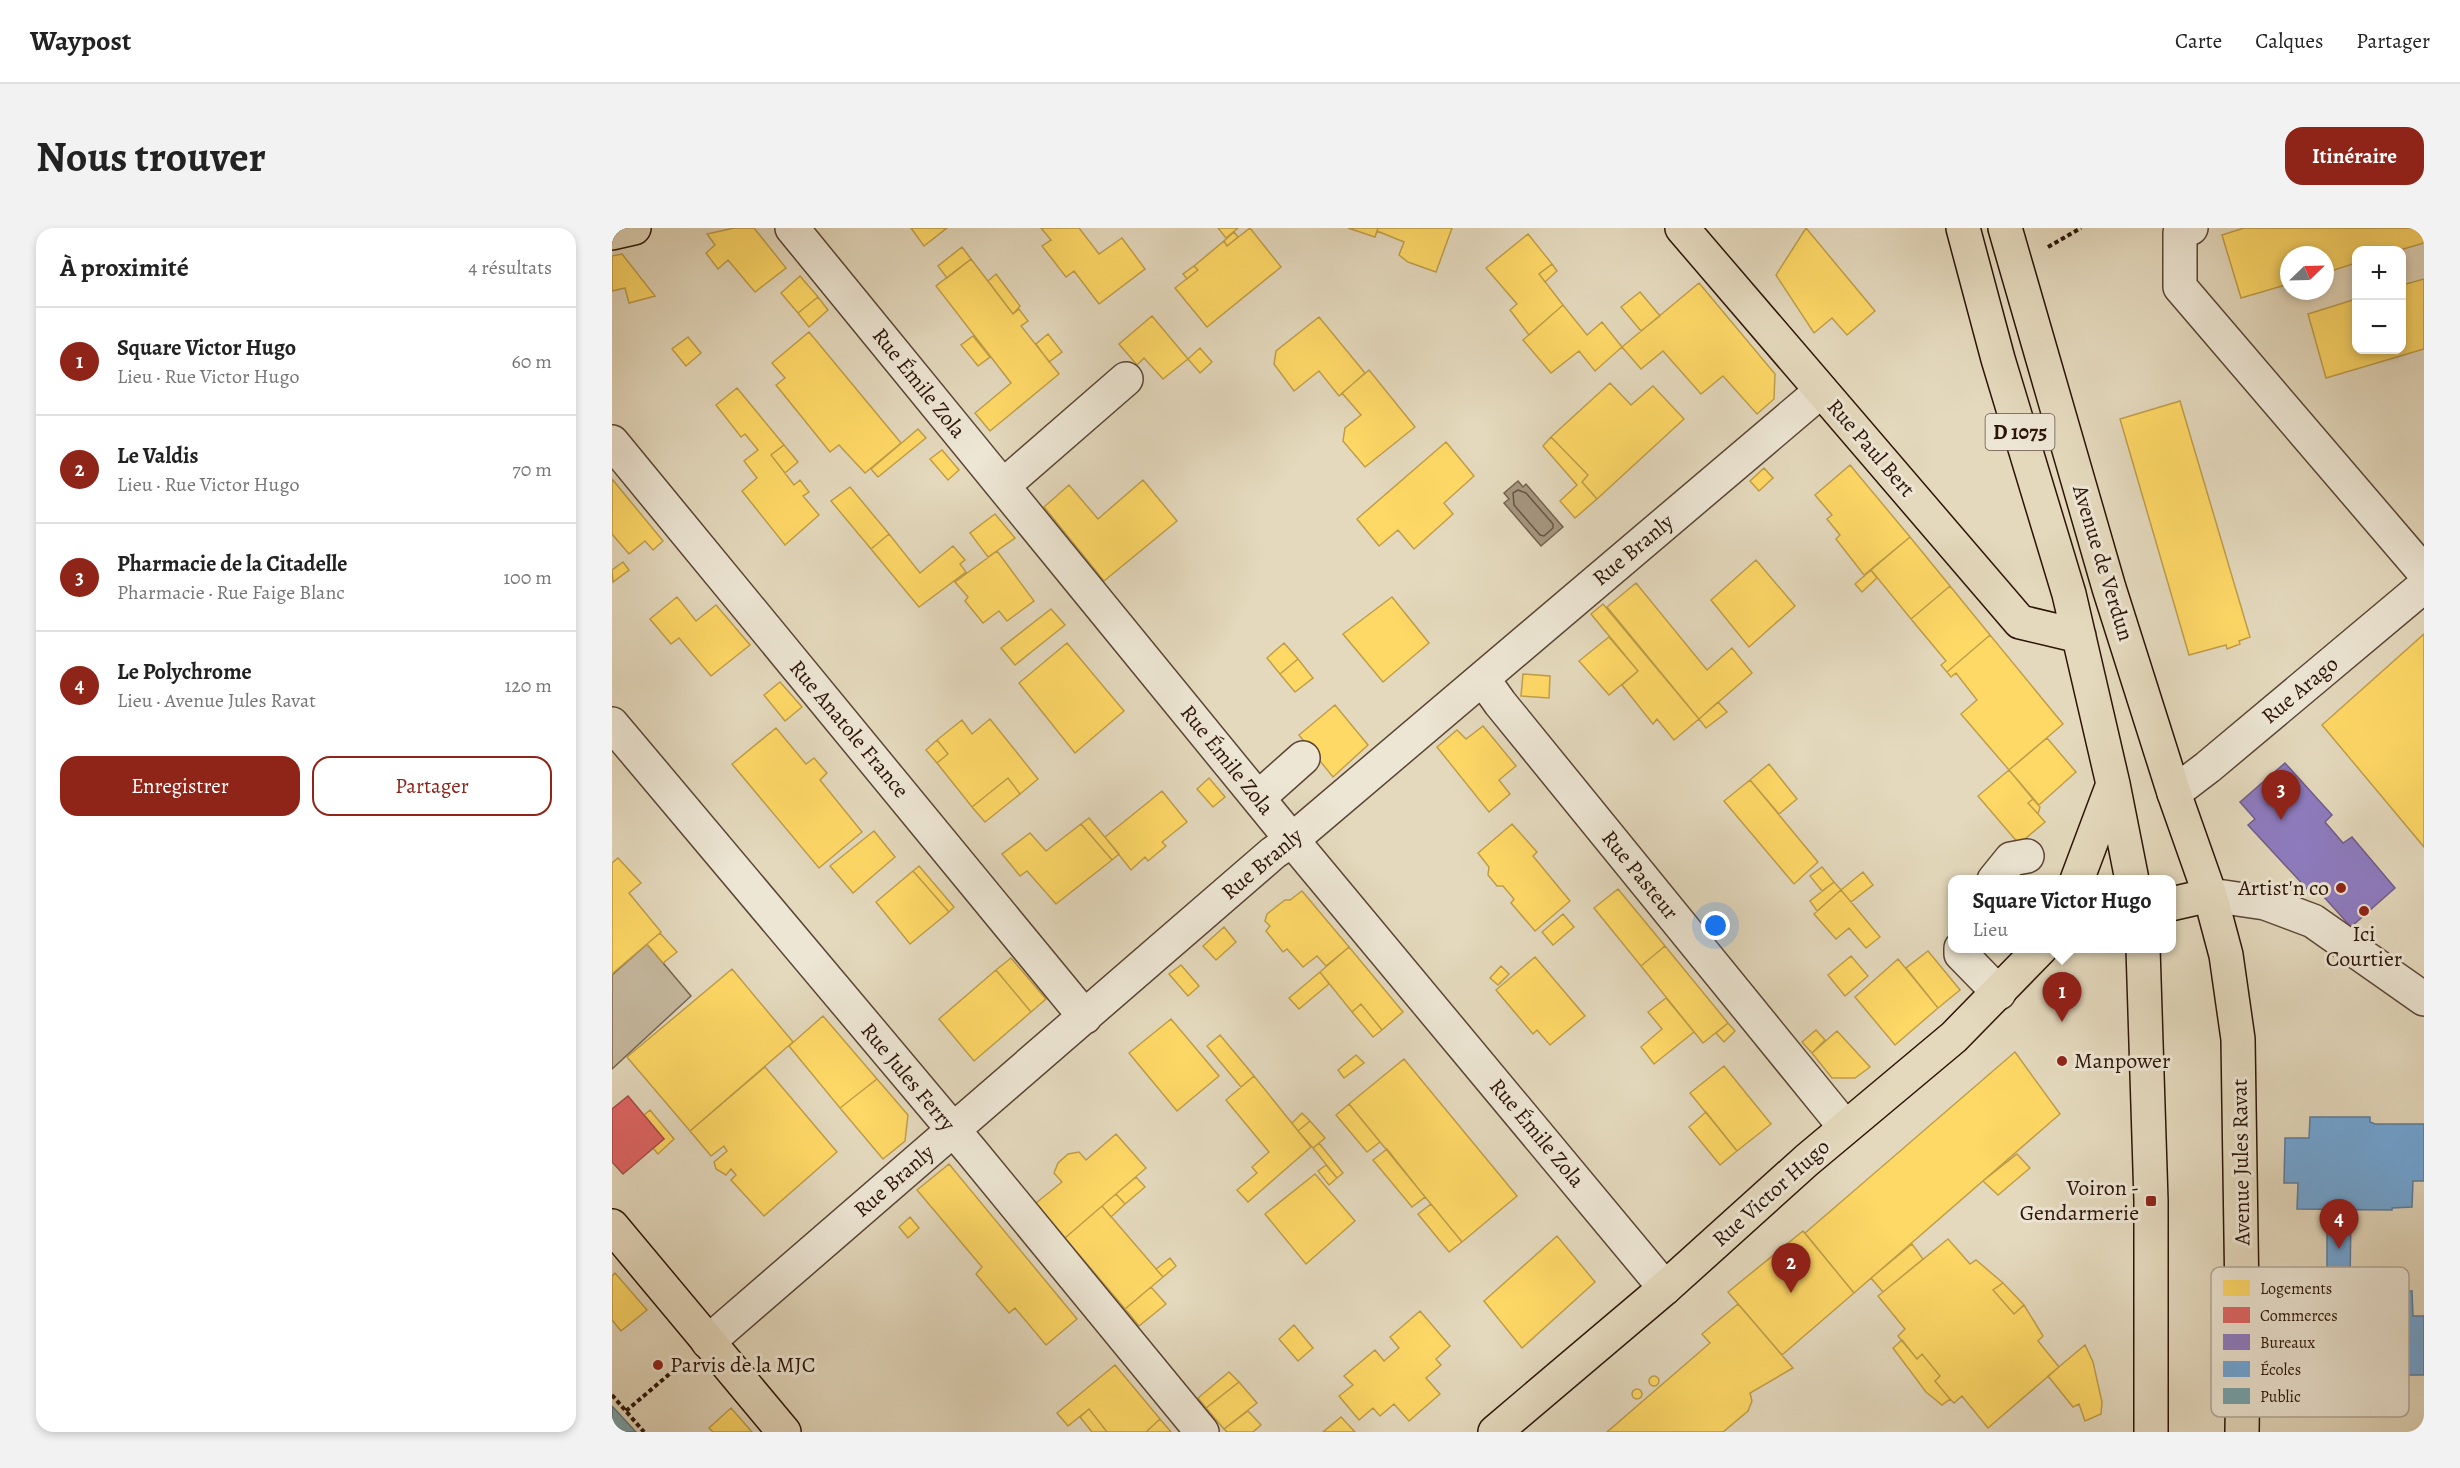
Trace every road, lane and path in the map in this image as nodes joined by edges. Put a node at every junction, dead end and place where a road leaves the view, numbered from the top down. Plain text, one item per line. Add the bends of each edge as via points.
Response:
1 (634, 228) edge
2 (792, 228) edge
3 (1682, 228) edge
4 (1964, 228) edge
5 (2005, 228) edge
6 (2081, 228) edge
7 (2191, 228) edge
8 (612, 233) edge
9 (2040, 252) dead end
10 (1126, 379) dead end
11 (1821, 391) junction
12 (612, 442) edge
13 (1003, 486) junction
14 (2424, 572) edge
15 (2424, 586) edge
16 (2120, 622) junction
17 (2079, 636) junction
18 (1483, 679) junction
19 (612, 724) edge
20 (1303, 758) dead end
21 (2113, 784) junction
22 (2174, 793) junction
23 (1258, 798) junction
24 (1292, 840) junction
25 (2027, 856) dead end
26 (1997, 875) edge
27 (2079, 875) edge
28 (2131, 875) edge
29 (2210, 895) junction
30 (2176, 903) edge
31 (1961, 953) edge
32 (2036, 953) edge
33 (2143, 953) edge
34 (1999, 993) junction
35 (2424, 999) edge
36 (1085, 1017) junction
37 (1845, 1127) junction
38 (953, 1131) junction
39 (612, 1226) edge
40 (2242, 1267) edge
41 (1665, 1288) junction
42 (708, 1342) junction
43 (612, 1395) edge
44 (626, 1411) junction
45 (2242, 1417) edge
46 (644, 1432) edge
47 (784, 1432) edge
48 (1202, 1432) edge
49 (1495, 1432) edge
50 (2151, 1432) edge
51 (2242, 1432) edge

1 - 8 main road
2 - 13 street, Rue Émile Zola
3 - 11 main road, Rue Paul Bert
4 - 17 main road, Avenue de Verdun / D 1075
5 - 16 main road, Avenue de Verdun / D 1075
6 - 9 path
7 - 14 street via 2180,233 2180,287
10 - 13 street
11 - 17 main road, Rue Paul Bert via 2020,622
11 - 18 street, Rue Branly
12 - 36 street, Rue Anatole France
13 - 23 street, Rue Émile Zola
15 - 22 street, Rue Arago
16 - 17 main road
16 - 22 main road, Avenue de Verdun
17 - 21 main road, Avenue de Verdun
18 - 24 street, Rue Branly
18 - 37 street, Rue Pasteur
19 - 38 street, Rue Jules Ferry
20 - 23 street
21 - 27 main road
21 - 28 main road, Avenue de Verdun
22 - 29 main road, Avenue de Verdun
23 - 24 street, Rue Émile Zola
24 - 36 street, Rue Branly
24 - 41 street, Rue Émile Zola
25 - 26 street via 2011,859
29 - 30 main road
29 - 35 street via 2265,903 2313,921
29 - 40 main road, Avenue Jules Ravat via 2226,954 2238,1039
31 - 34 street
32 - 34 main road, Rue Victor Hugo
33 - 50 main road via 2151,1202
34 - 37 main road, Rue Victor Hugo via 1954,1037
36 - 38 street, Rue Branly
37 - 41 main road, Rue Victor Hugo
38 - 42 street, Rue Branly
38 - 48 street, Rue Jules Ferry
39 - 42 main road
41 - 49 main road, Rue Victor Hugo
42 - 44 path
42 - 47 main road
43 - 44 path
44 - 46 path
45 - 51 main road, Avenue Jules Ravat

